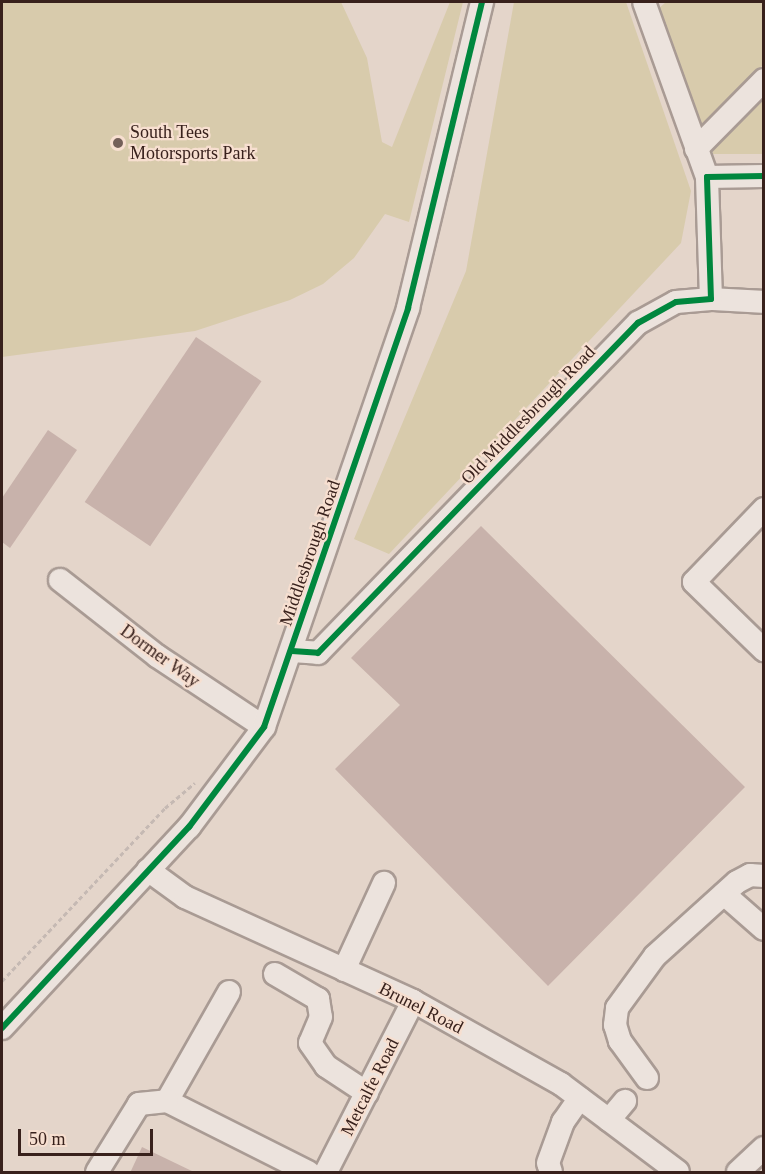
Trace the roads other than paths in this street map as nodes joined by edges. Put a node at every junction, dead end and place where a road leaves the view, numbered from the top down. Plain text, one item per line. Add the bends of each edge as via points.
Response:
1 (482, 2) edge
2 (651, 5) edge
3 (764, 80) edge
4 (696, 149) junction
5 (764, 176) edge
6 (707, 177) junction
7 (711, 299) junction
8 (764, 302) edge
9 (764, 510) edge
10 (60, 580) dead end
11 (764, 650) edge
12 (292, 651) junction
13 (264, 727) junction
14 (148, 870) junction
15 (764, 876) edge
16 (384, 883) dead end
17 (723, 894) junction
18 (764, 929) edge
19 (344, 970) junction
20 (275, 974) dead end
21 (229, 992) dead end
22 (413, 1001) junction
23 (2, 1028) edge
24 (647, 1078) dead end
25 (367, 1093) junction
26 (580, 1098) junction
27 (167, 1101) junction
28 (625, 1101) dead end
29 (609, 1120) junction
30 (764, 1148) edge
31 (97, 1173) edge
32 (308, 1173) edge
33 (326, 1173) edge
34 (551, 1173) edge
35 (678, 1173) edge
36 (738, 1173) edge

1 - 12 street, Middlesbrough Road via 408,308
2 - 4 street
3 - 4 street
4 - 6 street
5 - 6 street
6 - 7 street
7 - 8 street
7 - 12 street, Old Middlesbrough Road via 676,302 638,323 318,653
9 - 11 street via 693,582
10 - 13 street, Dormer Way via 157,656
12 - 13 street, Middlesbrough Road
13 - 14 street, Middlesbrough Road via 189,827
14 - 19 street, Brunel Road via 185,897
14 - 23 street, Middlesbrough Road
15 - 17 street via 750,875
16 - 19 street
17 - 18 street
17 - 24 street via 655,956 618,1008 615,1025 620,1041
19 - 22 street, Brunel Road
20 - 25 street via 318,999 321,1017 310,1043 326,1066
21 - 27 street
22 - 25 street, Metcalfe Road
22 - 26 street, Brunel Road
25 - 33 street, Metcalfe Road
26 - 29 street, Brunel Road
26 - 34 street via 563,1122 548,1163
27 - 31 street via 139,1104
27 - 32 street
28 - 29 street
29 - 35 street, Brunel Road
30 - 36 street

